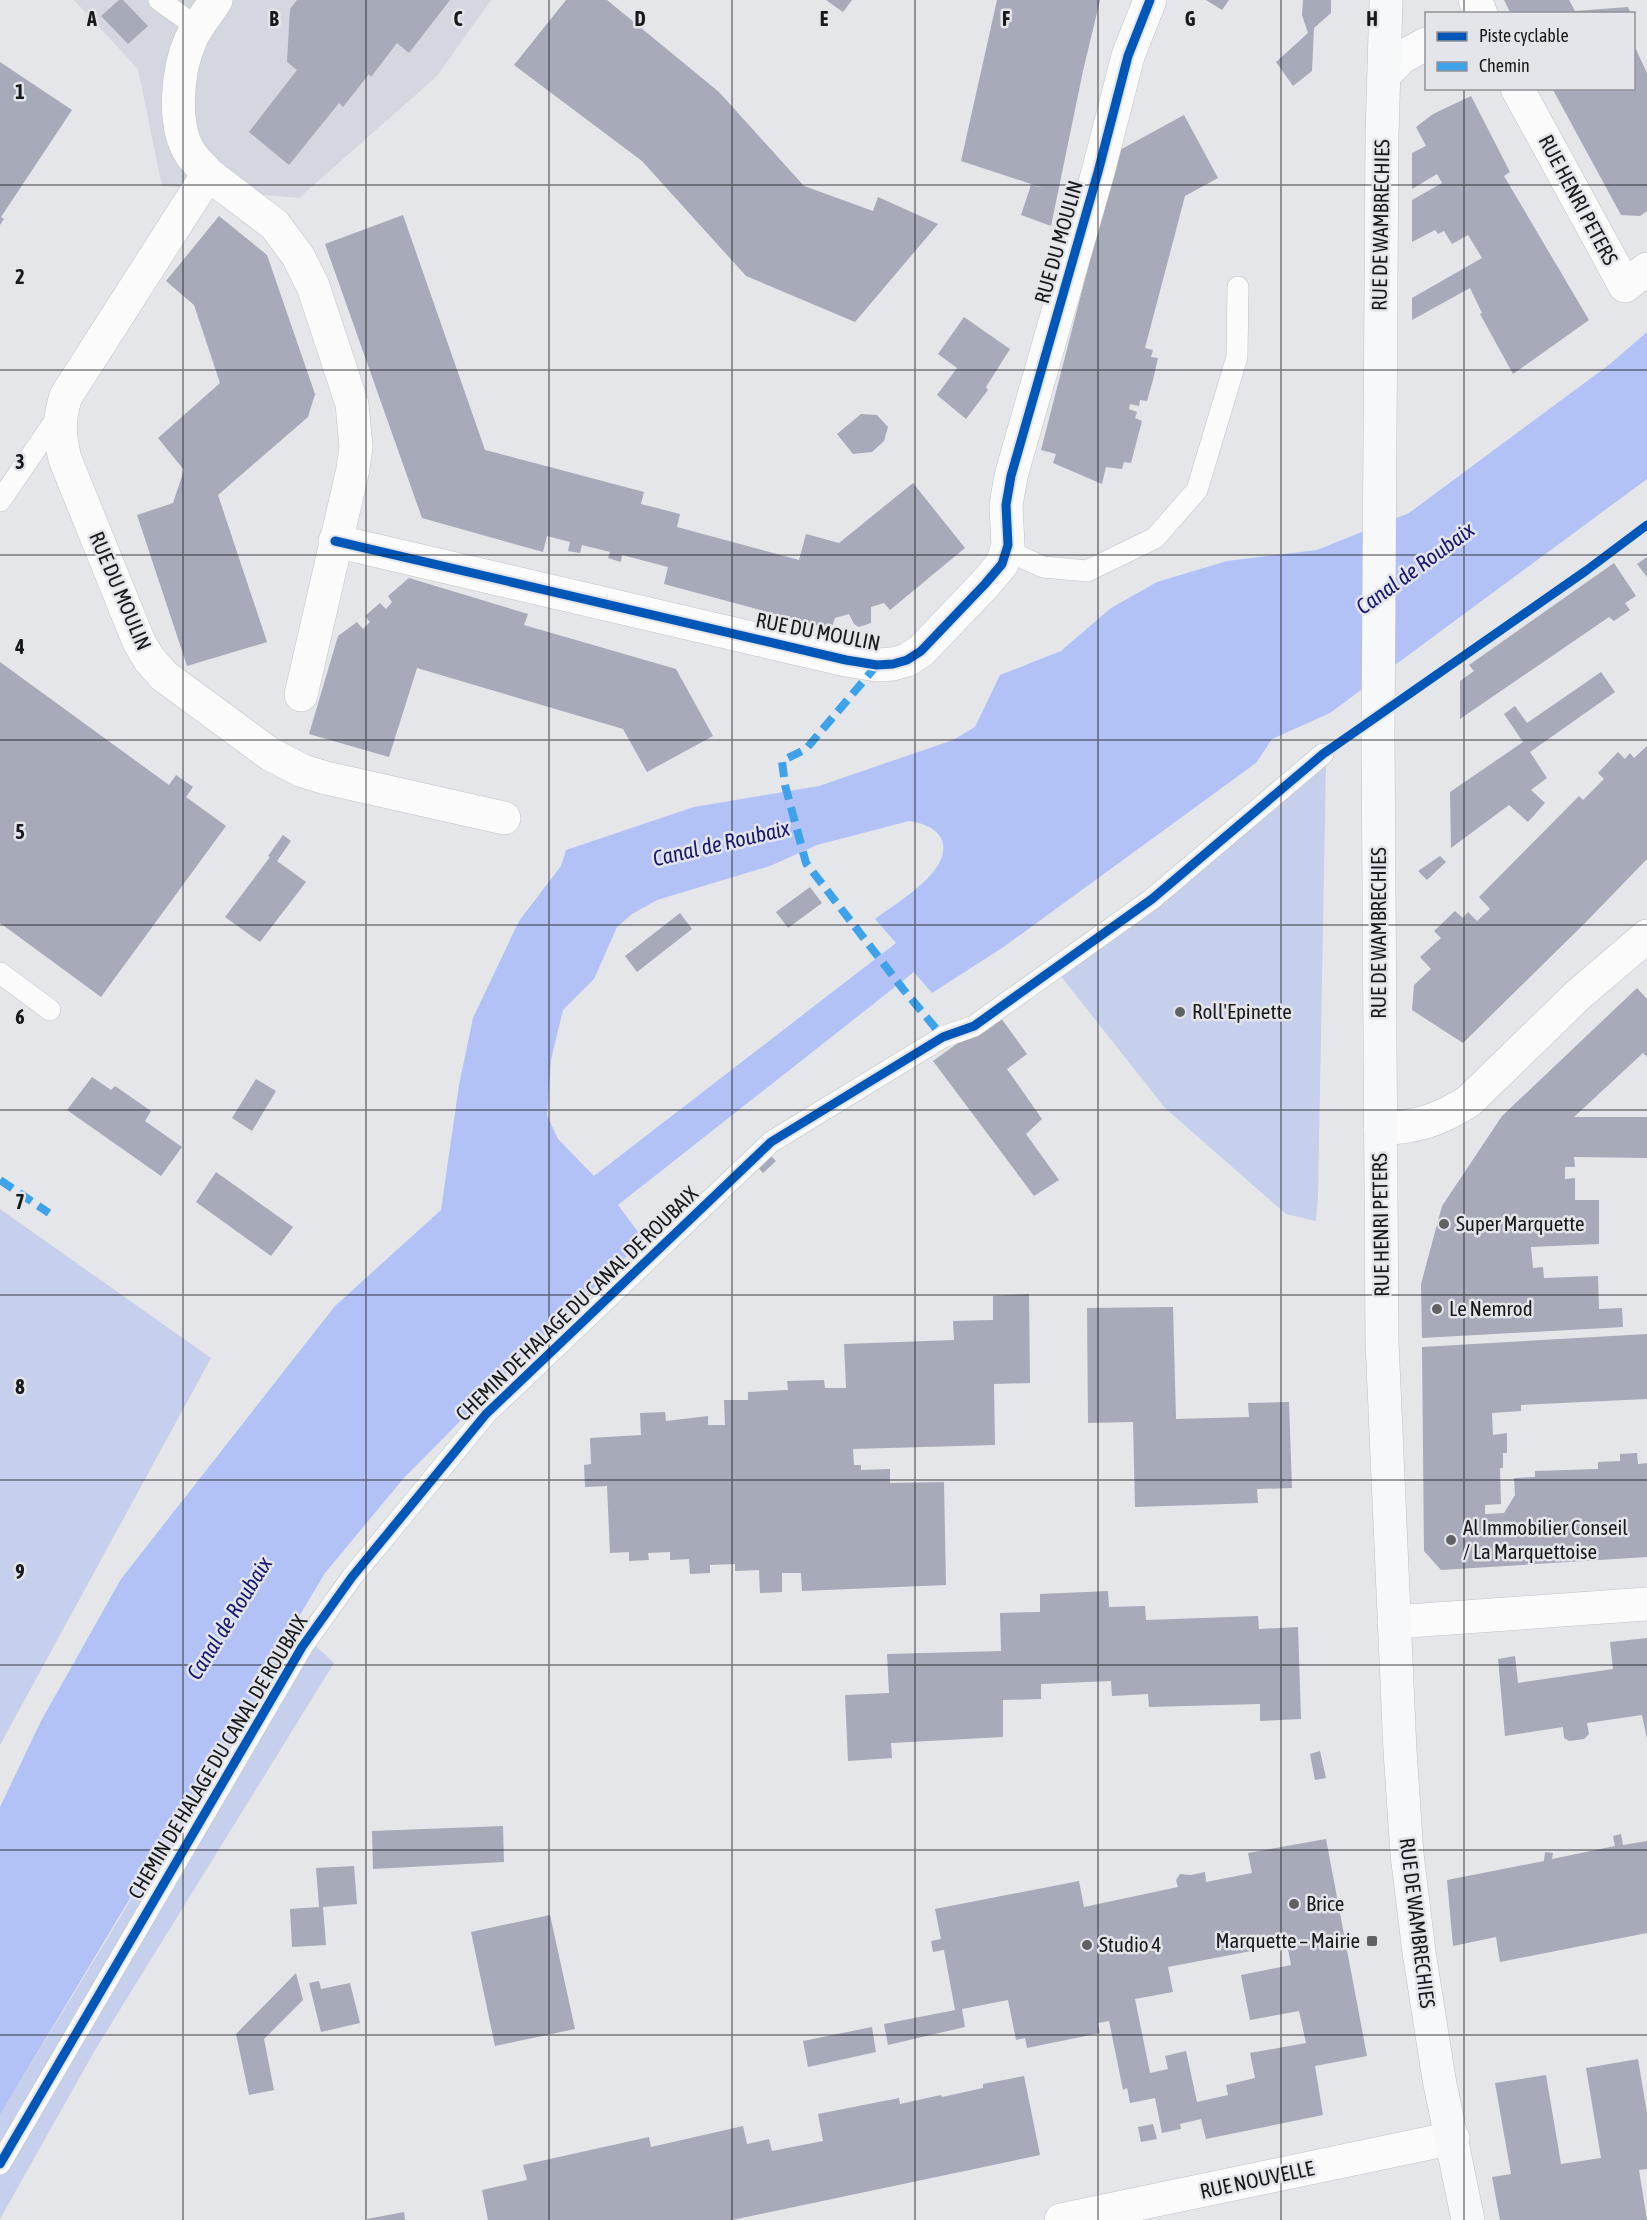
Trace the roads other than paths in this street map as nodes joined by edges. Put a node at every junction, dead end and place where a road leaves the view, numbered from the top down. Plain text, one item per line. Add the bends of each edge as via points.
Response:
1 (159, 0) edge
2 (216, 0) edge
3 (1150, 0) edge
4 (1386, 0) edge
5 (198, 27) junction
6 (1425, 45) edge
7 (1385, 74) junction
8 (1518, 90) edge
9 (208, 174) junction
10 (1647, 269) edge
11 (1238, 286) dead end
12 (61, 412) junction
13 (0, 501) edge
14 (335, 541) junction
15 (1006, 550) junction
16 (301, 695) dead end
17 (1323, 754) dead end
18 (504, 818) dead end
19 (1647, 936) edge
20 (0, 973) edge
21 (50, 1010) dead end
22 (1380, 1129) junction
23 (1647, 1604) edge
24 (1394, 1622) junction
25 (1453, 2138) junction
26 (0, 2164) edge
27 (1061, 2220) edge
28 (1468, 2220) edge

1 - 5 lane
2 - 5 street
3 - 15 street, RUE DU MOULIN via 1128,56 1011,476 1006,505
4 - 7 main road, RUE DE WAMBRECHIES
5 - 9 street via 184,57 178,105 190,153
6 - 7 street via 1402,57
7 - 22 main road, RUE DE WAMBRECHIES via 1378,737
8 - 10 street, RUE HENRI PETERS via 1624,286
9 - 12 street, RUE DU MOULIN via 66,396
9 - 14 street via 275,225 298,256 313,286 352,404 356,447
11 - 15 lane via 1237,357 1197,490 1155,538 1087,571 1043,567
12 - 13 lane
12 - 18 street, RUE DU MOULIN via 59,433 65,459 139,642 164,676 270,754 303,771
14 - 15 street, RUE DU MOULIN via 877,665 907,660 921,651 1002,564
14 - 16 street
17 - 26 lane, CHEMIN DE HALAGE DU CANAL DE ROUBAIX via 1152,899 984,1019 943,1037 771,1142 486,1414 351,1577 303,1647
19 - 22 street, RUE HENRI PETERS via 1578,995 1469,1101 1431,1122
20 - 21 lane
22 - 24 main road, RUE HENRI PETERS via 1382,1341
23 - 24 street
24 - 25 main road, RUE DE WAMBRECHIES via 1407,1854 1423,1975
25 - 27 street, RUE NOUVELLE
25 - 28 main road, RUE DE WAMBRECHIES

